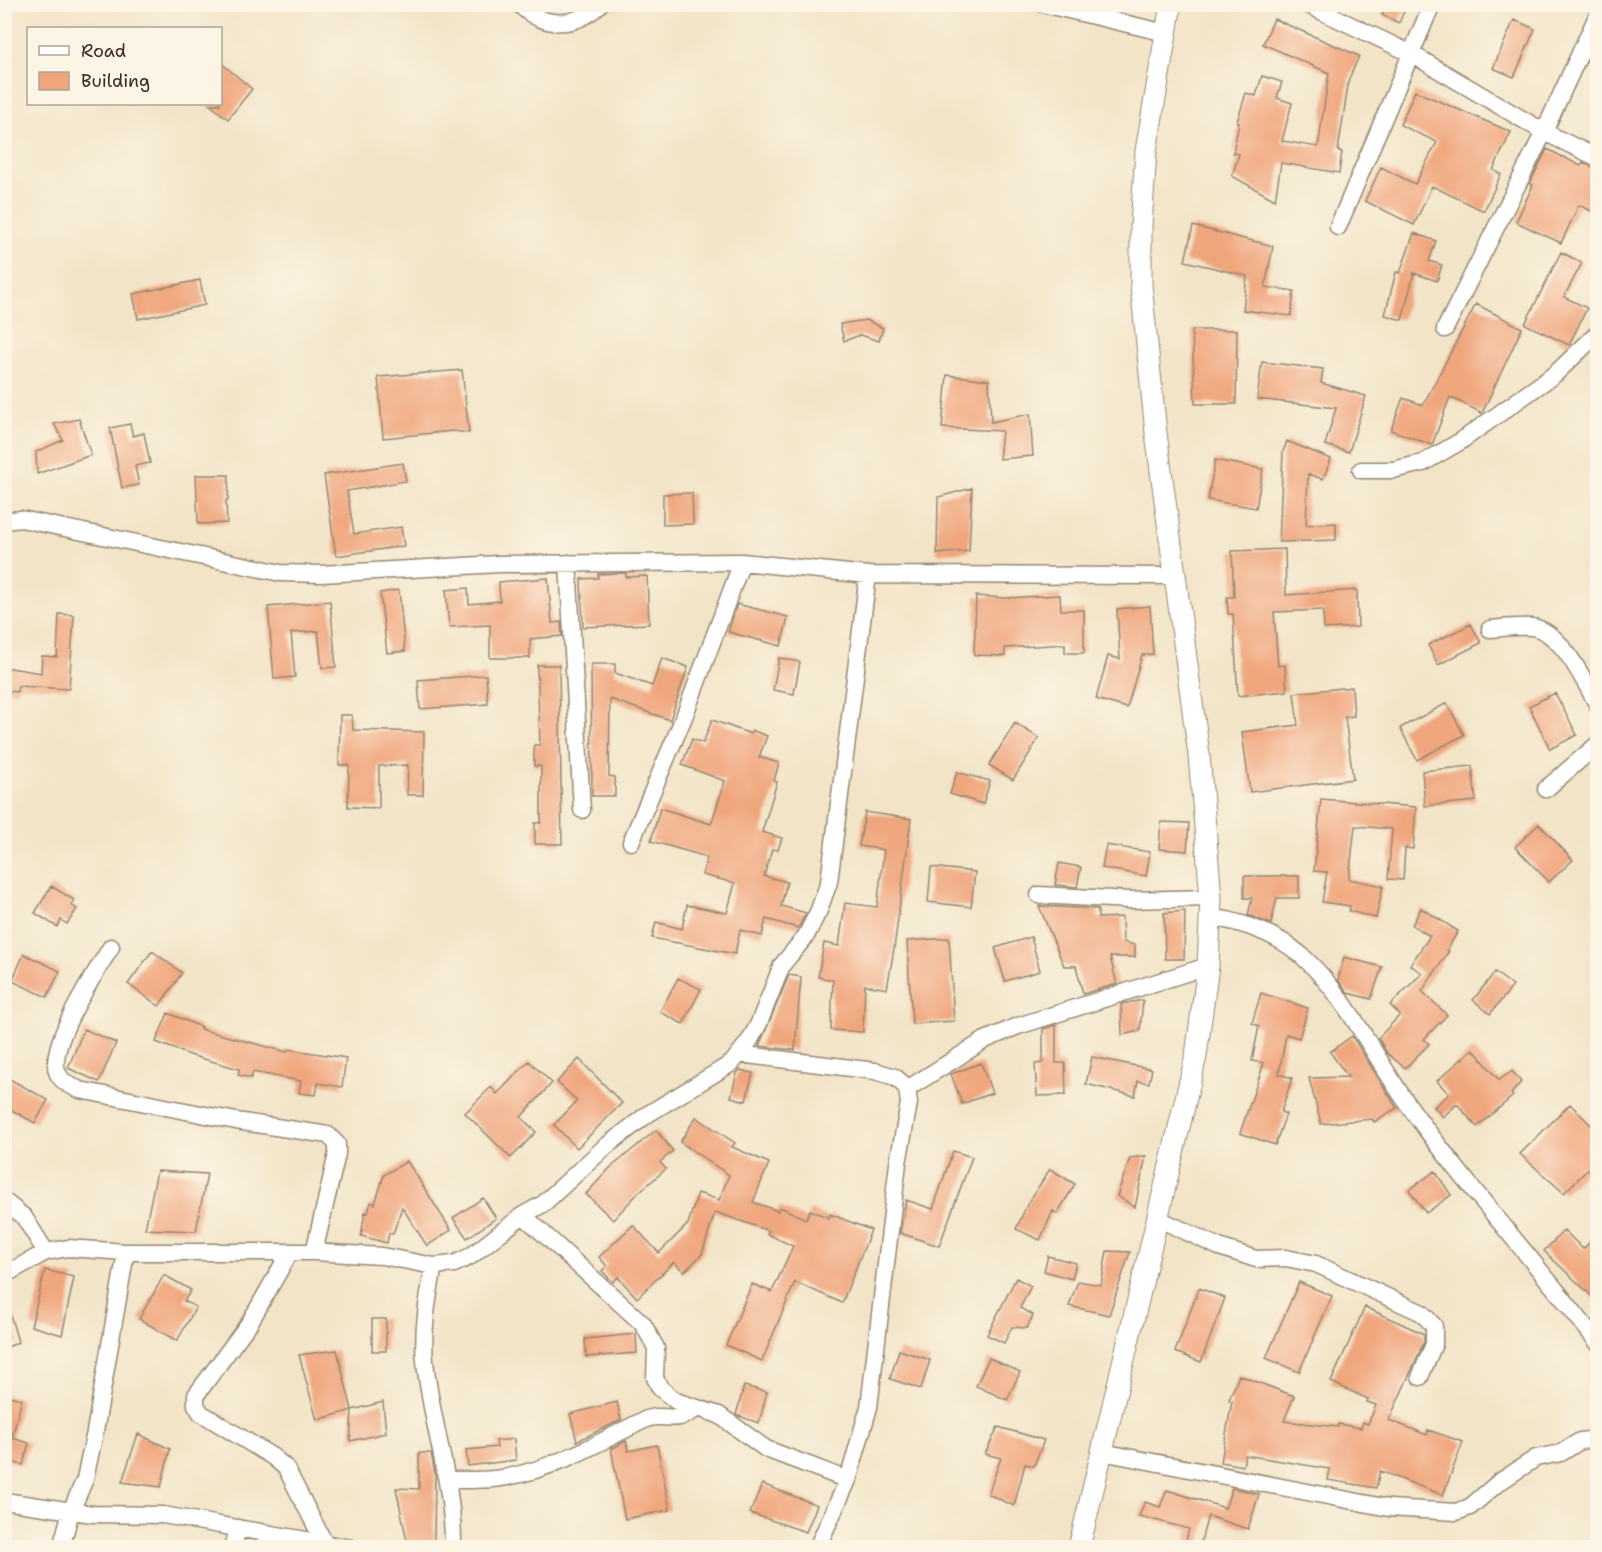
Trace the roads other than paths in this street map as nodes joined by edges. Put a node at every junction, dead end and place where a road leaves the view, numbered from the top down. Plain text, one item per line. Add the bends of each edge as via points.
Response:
1 (519, 4) edge
2 (600, 4) edge
3 (1044, 4) edge
4 (1171, 4) edge
5 (1306, 4) edge
6 (1432, 4) edge
7 (1598, 14) edge
8 (1166, 33) junction
9 (1410, 53) junction
10 (1544, 132) junction
11 (1598, 158) edge
12 (1338, 227) dead end
13 (1444, 329) dead end
14 (1598, 333) edge
15 (1361, 470) dead end
16 (4, 520) edge
17 (742, 562) junction
18 (568, 563) junction
19 (868, 575) junction
20 (1174, 576) junction
21 (1490, 629) dead end
22 (1598, 705) edge
23 (1598, 744) edge
24 (1546, 789) dead end
25 (582, 810) dead end
26 (631, 842) dead end
27 (1039, 895) dead end
28 (1210, 908) junction
29 (111, 947) dead end
30 (1208, 966) junction
31 (739, 1054) junction
32 (908, 1089) junction
33 (4, 1201) edge
34 (523, 1215) junction
35 (1159, 1219) junction
36 (46, 1252) junction
37 (126, 1252) junction
38 (290, 1252) junction
39 (314, 1252) junction
40 (434, 1266) junction
41 (4, 1275) edge
42 (1598, 1343) edge
43 (1420, 1377) dead end
44 (697, 1408) junction
45 (1598, 1439) edge
46 (1102, 1452) junction
47 (448, 1480) junction
48 (848, 1480) junction
49 (4, 1501) edge
50 (71, 1511) junction
51 (238, 1528) junction
52 (325, 1544) junction
53 (61, 1548) edge
54 (232, 1548) edge
55 (351, 1548) edge
56 (453, 1548) edge
57 (816, 1548) edge
58 (1079, 1548) edge

1 - 2 street via 550,23 566,24 589,16
3 - 8 street
4 - 8 street
5 - 9 street
6 - 9 street
7 - 10 street
8 - 20 street via 1146,151 1141,284
9 - 10 street
9 - 12 street
10 - 11 street
10 - 13 street
14 - 15 street via 1555,374 1424,464 1393,470
16 - 18 street via 21,519 281,573
17 - 18 street
17 - 19 street
17 - 26 street via 684,717
18 - 25 street
19 - 20 street
19 - 31 street via 829,882 806,936 782,965 759,1023
20 - 28 street via 1199,755
21 - 22 street via 1533,627 1546,631 1567,654
23 - 24 street
27 - 28 street
28 - 30 street
28 - 42 street via 1272,935 1300,954 1332,987 1407,1103
29 - 39 street via 65,1029 56,1059 57,1072 66,1084 80,1090 328,1135 337,1144 337,1154
30 - 32 street via 1018,1026 985,1040
30 - 35 street via 1196,1056
31 - 32 street via 875,1071 895,1077
31 - 34 street via 732,1063 648,1114 543,1204
32 - 48 street via 869,1407
33 - 36 street via 24,1217
34 - 40 street via 471,1256 454,1264
34 - 44 street via 644,1324 656,1348 655,1378 660,1388 676,1401
35 - 43 street via 1219,1247 1256,1259 1286,1258 1316,1264 1422,1313 1434,1326 1434,1344
35 - 46 street
36 - 37 street via 68,1248
36 - 41 street
37 - 38 street
37 - 50 street via 95,1432 85,1479
38 - 39 street
38 - 52 street via 250,1322 196,1395 196,1405 201,1413 286,1468
39 - 40 street via 382,1256
40 - 47 street via 425,1312 425,1361
44 - 47 street via 687,1417 643,1420 541,1469 505,1478
44 - 48 street via 719,1415 766,1449
45 - 46 street via 1580,1441 1561,1453 1536,1458 1470,1507 1456,1512 1389,1508
46 - 58 street
47 - 56 street
48 - 57 street
49 - 50 street
50 - 51 street via 163,1515
50 - 53 street
51 - 52 street
51 - 54 street
52 - 55 street

